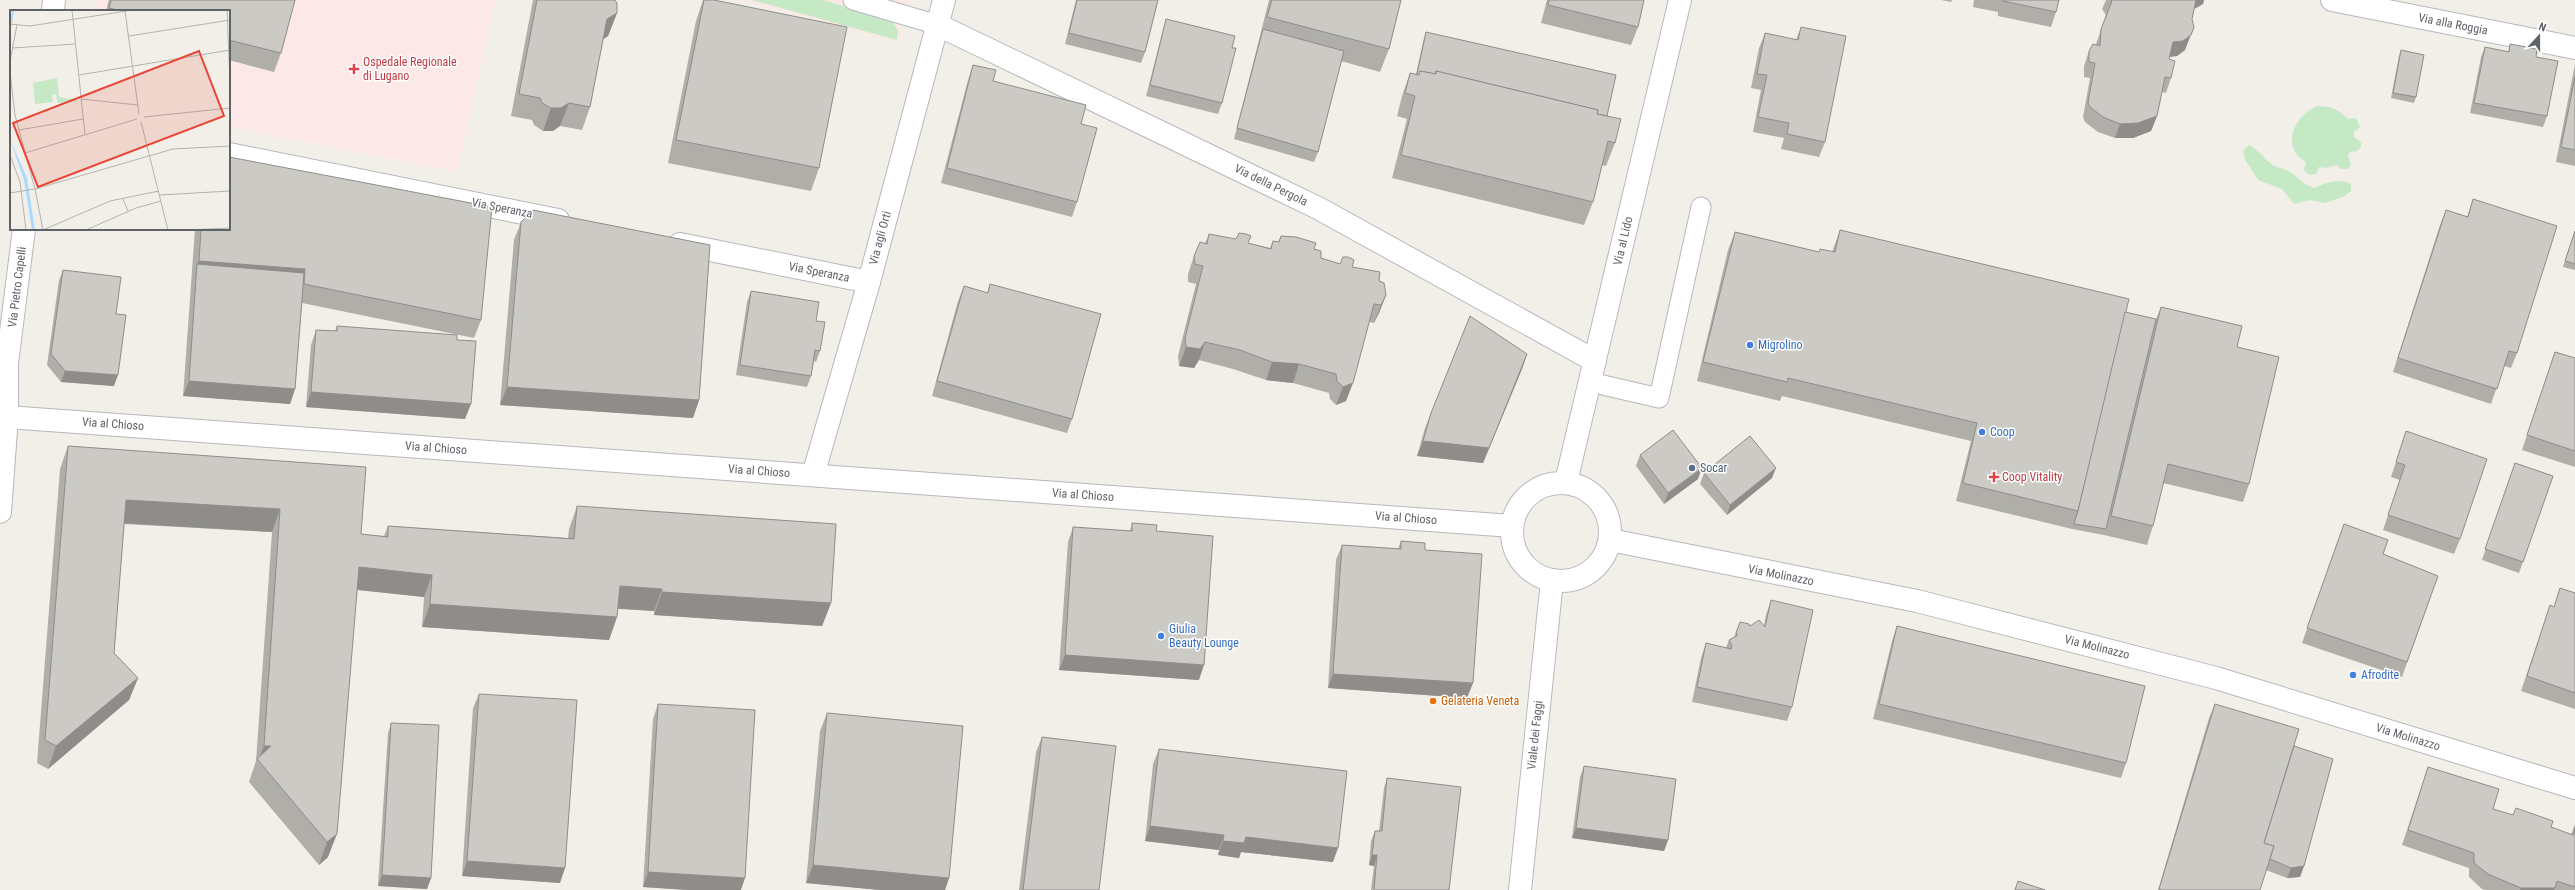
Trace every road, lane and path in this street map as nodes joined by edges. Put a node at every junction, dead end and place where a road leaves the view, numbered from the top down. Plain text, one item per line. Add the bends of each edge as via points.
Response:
1 (54, 0) edge
2 (853, 0) edge
3 (1680, 0) edge
4 (2332, 0) edge
5 (941, 1) edge
6 (53, 10) edge
7 (938, 25) junction
8 (2575, 48) edge
9 (230, 154) edge
10 (1701, 207) dead end
11 (575, 223) edge
12 (24, 230) edge
13 (660, 240) edge
14 (869, 282) junction
15 (1593, 372) junction
16 (7, 416) junction
17 (814, 475) junction
18 (1566, 482) junction
19 (0, 512) edge
20 (1512, 526) junction
21 (1610, 540) junction
22 (1552, 580) junction
23 (2575, 788) edge
24 (1520, 890) edge

1 - 6 street
2 - 7 lane
3 - 15 street, Via al Lido
4 - 8 street, Via alla Roggia
5 - 7 street, Via agli Orti
7 - 14 street, Via agli Orti
7 - 15 street, Via della Pergola via 1318,208
9 - 11 street, Via Speranza
10 - 15 lane via 1659,398
12 - 16 street, Via Pietro Capelli via 8,363
13 - 14 street, Via Speranza
14 - 17 street, Via agli Orti
15 - 18 street, Via al Lido
16 - 17 street, Via al Chioso
16 - 19 street, Via Pietro Capelli
17 - 20 street, Via al Chioso
18 - 20 street via 1542,486 1530,493 1517,510
18 - 21 street via 1591,493 1601,502 1610,527
20 - 22 street via 1512,539 1521,561 1540,576
21 - 22 street via 1599,564 1589,572 1577,579
21 - 23 street, Via Molinazzo via 1940,607 2216,678
22 - 24 street, Viale dei Faggi

